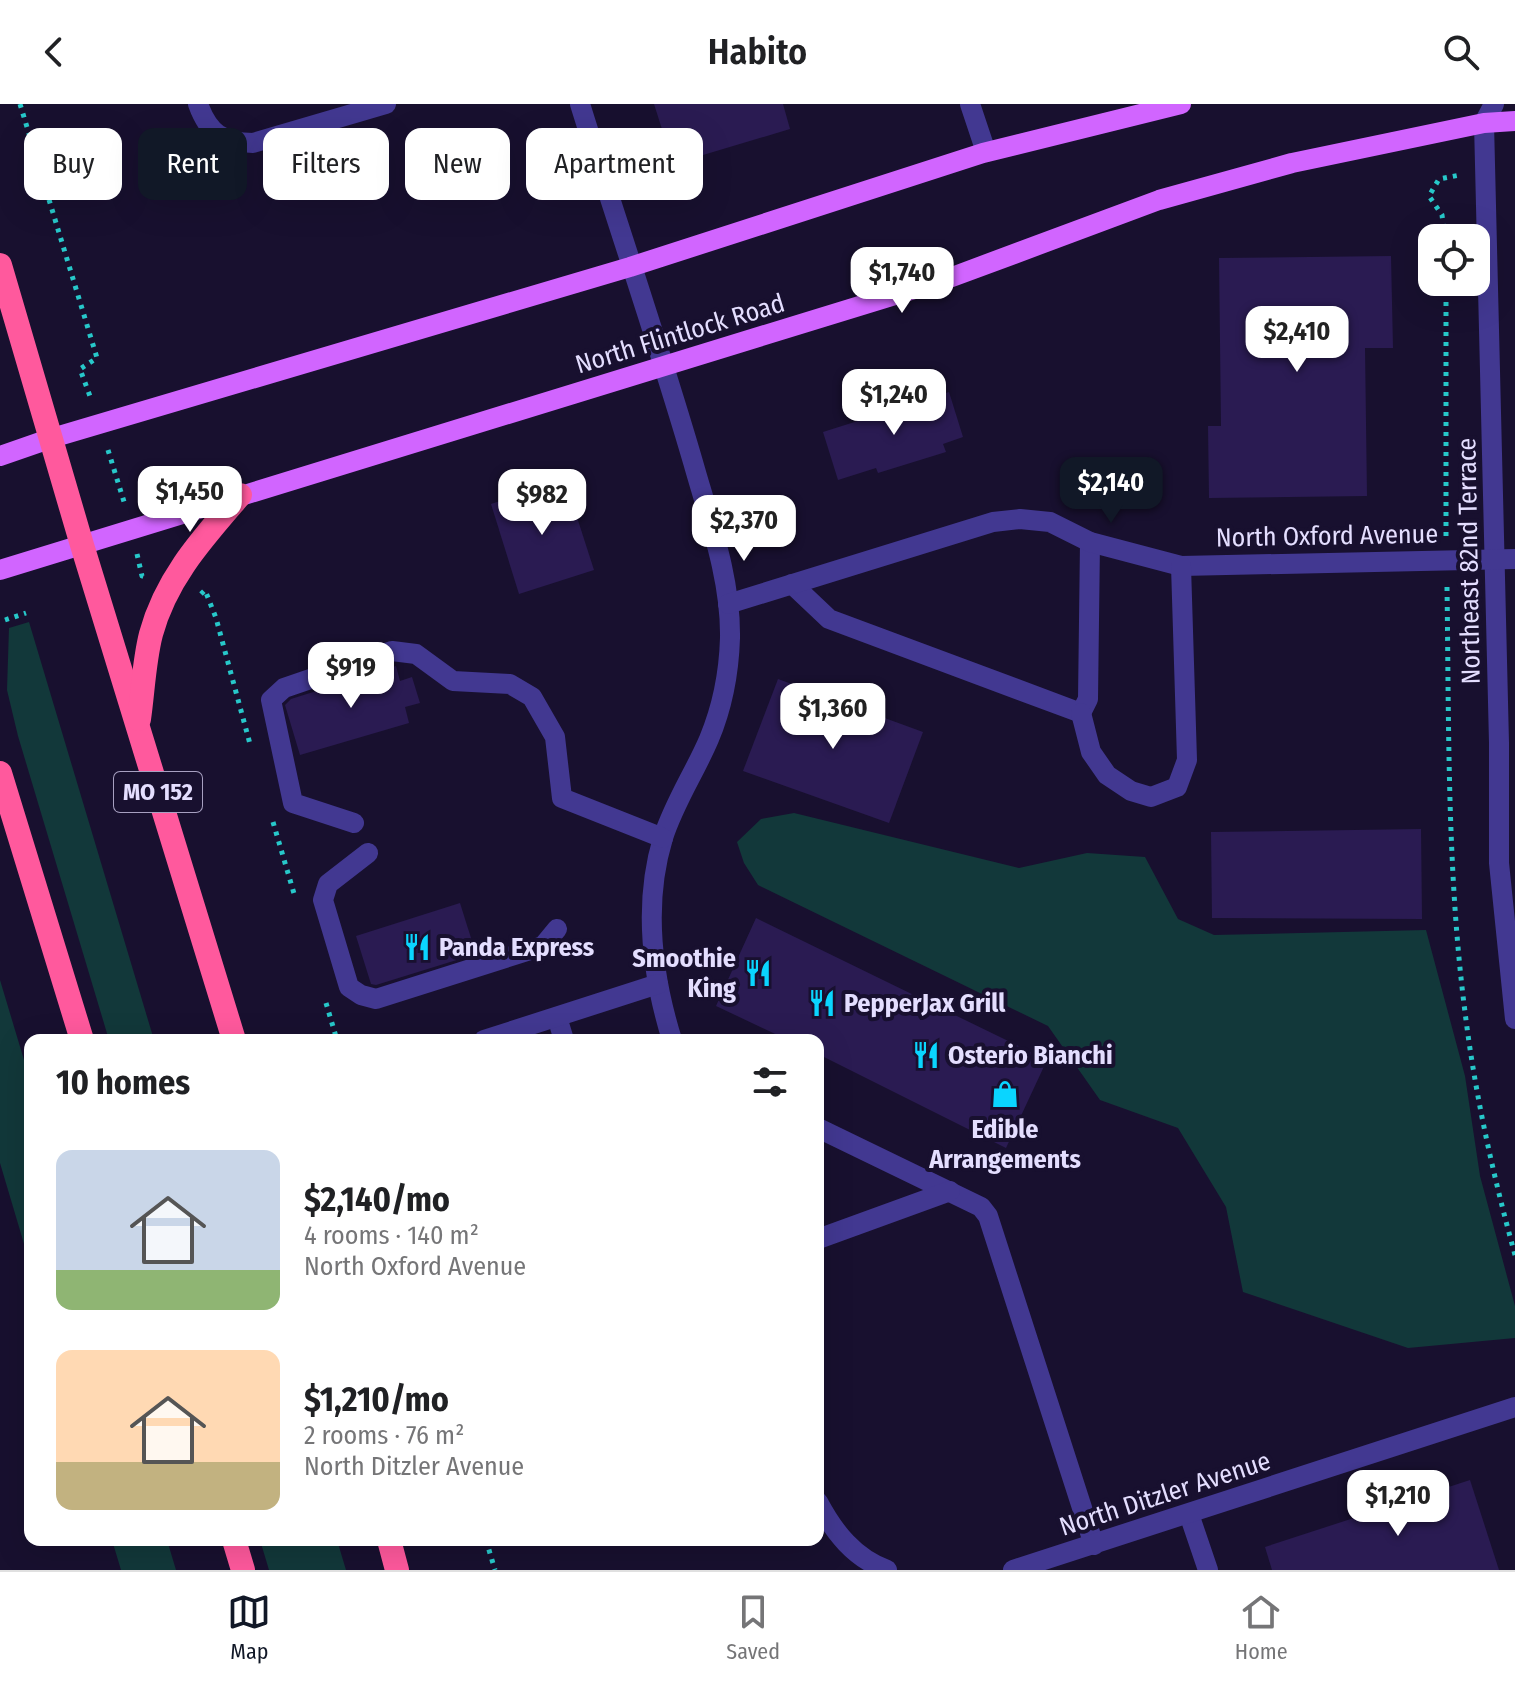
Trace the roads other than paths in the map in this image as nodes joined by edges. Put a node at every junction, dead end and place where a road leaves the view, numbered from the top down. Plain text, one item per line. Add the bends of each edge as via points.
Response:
1 (198, 104) edge
2 (386, 104) edge
3 (580, 104) edge
4 (970, 104) edge
5 (1181, 104) edge
6 (1494, 104) edge
7 (1116, 112) edge
8 (1515, 121) edge
9 (1484, 123) junction
10 (986, 152) junction
11 (0, 265) edge
12 (630, 267) junction
13 (665, 365) junction
14 (52, 438) junction
15 (0, 456) edge
16 (240, 495) junction
17 (1090, 542) junction
18 (82, 545) junction
19 (1505, 558) edge
20 (1181, 566) junction
21 (0, 570) edge
22 (792, 584) junction
23 (728, 604) junction
24 (1081, 713) junction
25 (138, 725) junction
26 (0, 773) edge
27 (354, 823) dead end
28 (663, 838) junction
29 (368, 853) dead end
30 (557, 929) dead end
31 (658, 984) junction
32 (557, 1017) junction
33 (1515, 1019) edge
34 (80, 1034) edge
35 (232, 1034) edge
36 (503, 1034) edge
37 (562, 1034) edge
38 (670, 1034) edge
39 (824, 1131) edge
40 (950, 1191) junction
41 (824, 1237) edge
42 (1515, 1407) edge
43 (824, 1513) edge
44 (1189, 1514) junction
45 (1094, 1545) junction
46 (236, 1546) edge
47 (391, 1546) edge
48 (876, 1568) edge
49 (243, 1570) edge
50 (397, 1570) edge
51 (1013, 1570) edge
52 (1208, 1570) edge

1 - 2 street via 213,131 231,143 253,143
3 - 12 street
4 - 10 street
5 - 7 main road
6 - 9 street, Northeast 82nd Terrace
7 - 10 main road
8 - 9 main road, North Flintlock Road
9 - 13 main road, North Flintlock Road via 1292,163 1159,200 944,280
9 - 19 street, Northeast 82nd Terrace
10 - 12 main road
11 - 14 highway, MO 152
12 - 13 street
12 - 14 main road
13 - 16 main road, North Flintlock Road
13 - 23 street via 722,563
14 - 15 main road
14 - 18 highway, MO 152
16 - 18 main road, North Flintlock Road
16 - 25 highway via 192,551 167,591 151,634
17 - 20 street, North Oxford Avenue
17 - 22 street, North Oxford Avenue via 1050,522 993,522
17 - 24 street via 1088,699
18 - 21 main road, North Flintlock Road
18 - 25 highway, MO 152
19 - 20 street, North Oxford Avenue
19 - 33 street, Northeast 82nd Terrace via 1499,863
20 - 24 street via 1187,760 1177,787 1151,797 1107,775 1091,752
22 - 23 street, North Oxford Avenue
22 - 24 street via 829,619
23 - 28 street via 725,685 710,737
25 - 35 highway, MO 152
26 - 34 highway
27 - 28 street via 293,803 271,700 284,688 392,651 416,654 453,681 510,684 532,697 555,737 562,798
28 - 31 street via 652,928
29 - 30 street via 328,884 323,900 349,987 361,995 376,999 543,946
31 - 32 street
31 - 38 street
32 - 36 street
32 - 37 street
39 - 40 street
40 - 41 street
40 - 45 street via 988,1216
42 - 44 street, North Ditzler Avenue
43 - 48 street via 846,1544
44 - 45 street, North Ditzler Avenue
44 - 52 street
45 - 51 street, North Ditzler Avenue
46 - 49 highway
47 - 50 highway

